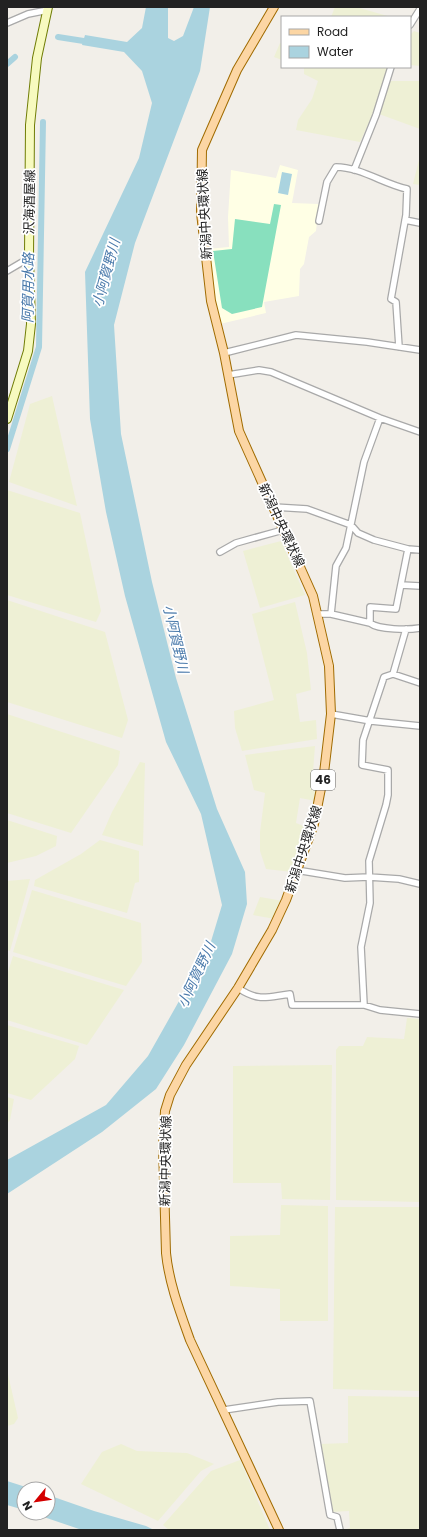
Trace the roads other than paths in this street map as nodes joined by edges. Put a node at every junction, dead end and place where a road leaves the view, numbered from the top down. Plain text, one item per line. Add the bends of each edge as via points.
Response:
1 (274, 7) edge
2 (420, 8) edge
3 (48, 9) edge
4 (7, 23) edge
5 (411, 23) edge
6 (391, 68) edge
7 (354, 170) junction
8 (405, 220) junction
9 (320, 221) dead end
10 (420, 223) edge
11 (29, 258) junction
12 (7, 271) edge
13 (399, 347) junction
14 (420, 350) edge
15 (224, 353) junction
16 (228, 375) junction
17 (380, 418) junction
18 (7, 419) edge
19 (420, 432) edge
20 (274, 507) junction
21 (351, 525) junction
22 (283, 530) junction
23 (408, 549) junction
24 (420, 550) edge
25 (220, 552) dead end
26 (401, 585) junction
27 (420, 586) edge
28 (319, 614) junction
29 (331, 614) junction
30 (370, 623) junction
31 (420, 628) edge
32 (406, 629) junction
33 (393, 674) junction
34 (420, 683) edge
35 (331, 714) junction
36 (371, 721) junction
37 (420, 726) edge
38 (296, 870) junction
39 (369, 877) junction
40 (420, 884) edge
41 (238, 988) junction
42 (364, 1005) junction
43 (420, 1014) edge
44 (224, 1410) junction
45 (279, 1530) edge
46 (340, 1530) edge

1 - 15 main road, 新潟中央環状線 / 46 via 237,70 202,150 201,213 205,253 211,301
2 - 5 street
3 - 4 street
3 - 11 main road, 沢海酒屋線 via 37,58 30,126
6 - 7 street via 376,115
7 - 8 street via 407,189
7 - 9 street via 336,167 330,173
8 - 10 street
8 - 13 street via 391,299 396,302
11 - 12 street
11 - 18 main road, 沢海酒屋線 via 31,324 28,352
13 - 14 street
13 - 15 street via 296,335
15 - 16 main road, 新潟中央環状線 / 46
16 - 17 street via 259,370 271,372
16 - 20 main road, 新潟中央環状線 / 46 via 239,431
17 - 19 street
17 - 21 street via 364,462
20 - 21 street via 307,509
20 - 22 main road, 新潟中央環状線 / 46
21 - 23 street via 358,533 374,540
21 - 29 street via 346,548 336,566
22 - 25 street via 236,543
22 - 28 main road, 新潟中央環状線 / 46
23 - 24 street
23 - 26 street
26 - 27 street
26 - 30 street via 396,609 370,607
28 - 29 street
28 - 35 main road, 新潟中央環状線 / 46 via 330,666
29 - 30 street
30 - 32 street via 375,627
31 - 32 street
32 - 33 street
33 - 34 street
33 - 36 street via 384,678
35 - 36 street
35 - 38 main road, 新潟中央環状線 / 46 via 324,773 314,824
36 - 37 street
36 - 39 street via 363,740 362,765 388,770 388,794 369,861
38 - 39 street via 345,878
38 - 41 main road, 新潟中央環状線 / 46 via 272,930
39 - 40 street via 399,879
39 - 42 street via 370,903 361,947
41 - 42 street via 259,998 290,994 292,1006
41 - 44 main road, 新潟中央環状線 / 46 via 186,1065 170,1096 165,1111 164,1127 167,1266 190,1340
42 - 43 street via 380,1010
44 - 45 main road, 新潟中央環状線 / 46
44 - 46 street via 278,1402 310,1401 330,1514 337,1517

